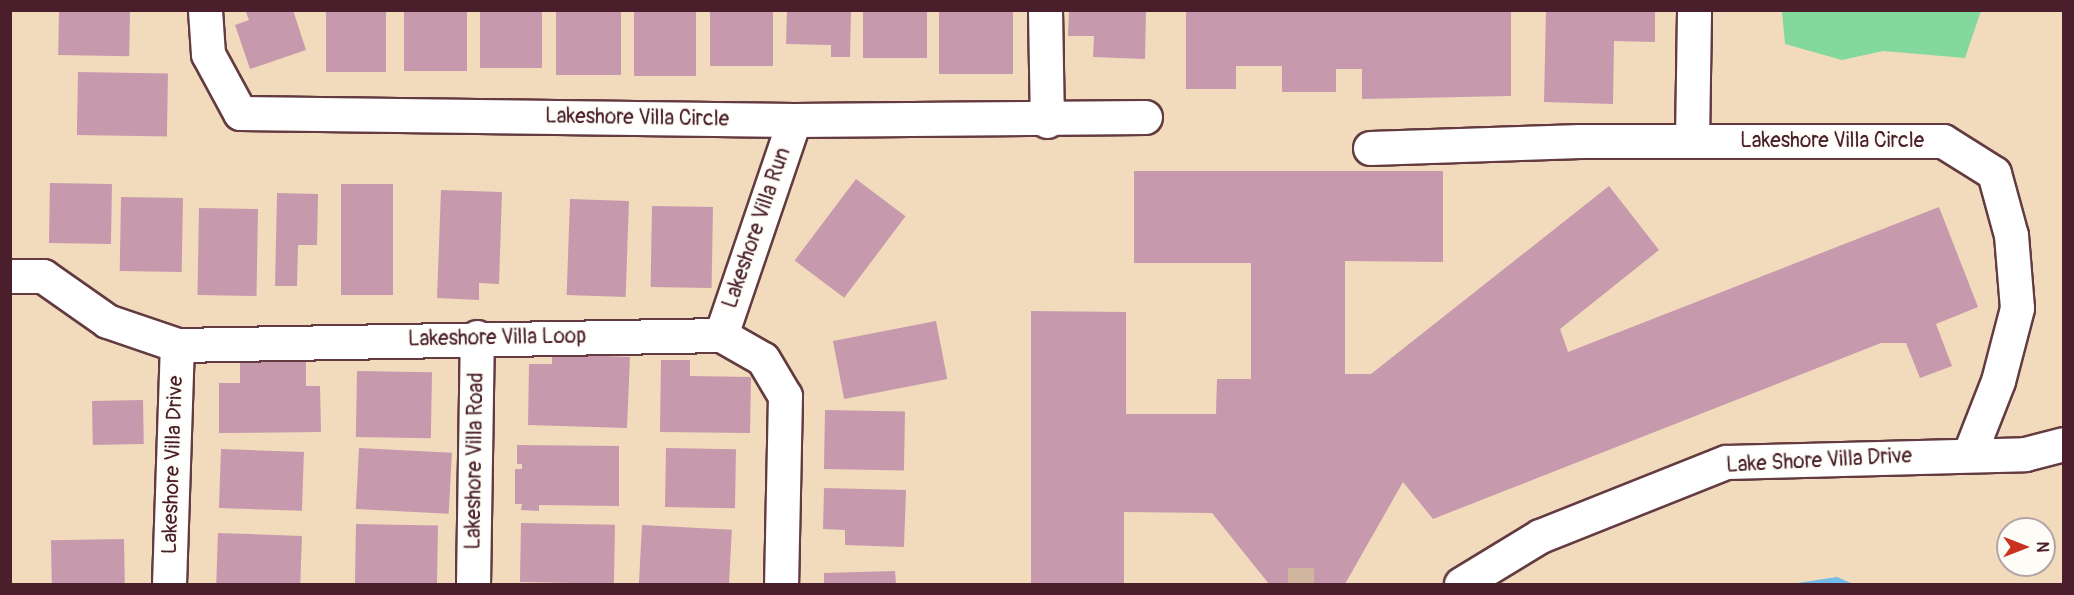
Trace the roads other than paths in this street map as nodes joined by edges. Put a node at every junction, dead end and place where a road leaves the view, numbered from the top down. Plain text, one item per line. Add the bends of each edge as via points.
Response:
1 (205, 10) edge
2 (1045, 10) edge
3 (1694, 10) edge
4 (1145, 117) dead end
5 (794, 120) junction
6 (1047, 121) junction
7 (1692, 140) junction
8 (1370, 148) dead end
9 (10, 276) edge
10 (721, 335) junction
11 (477, 337) junction
12 (177, 345) junction
13 (2064, 444) edge
14 (1969, 455) junction
15 (169, 585) edge
16 (473, 585) edge
17 (781, 585) edge
18 (1461, 585) edge

1 - 5 street, Lakeshore Villa Circle via 208,54 240,112
2 - 6 street
3 - 7 street
4 - 6 street, Lakeshore Villa Circle
5 - 6 street, Lakeshore Villa Circle
5 - 10 street, Lakeshore Villa Run
7 - 8 street, Lakeshore Villa Circle
7 - 14 street, Lakeshore Villa Circle via 1943,141 1994,172 2011,235 2017,308 1998,381
9 - 12 street, Lakeshore Villa Loop via 43,276 107,321
10 - 11 street, Lakeshore Villa Loop
10 - 17 street, Lakeshore Villa Loop via 763,358 785,396
11 - 12 street, Lakeshore Villa Loop
11 - 16 street, Lakeshore Villa Road
12 - 15 street, Lakeshore Villa Drive
13 - 14 street, Lake Shore Villa Drive via 2025,454
14 - 18 street, Lake Shore Villa Drive via 1726,462 1540,536

